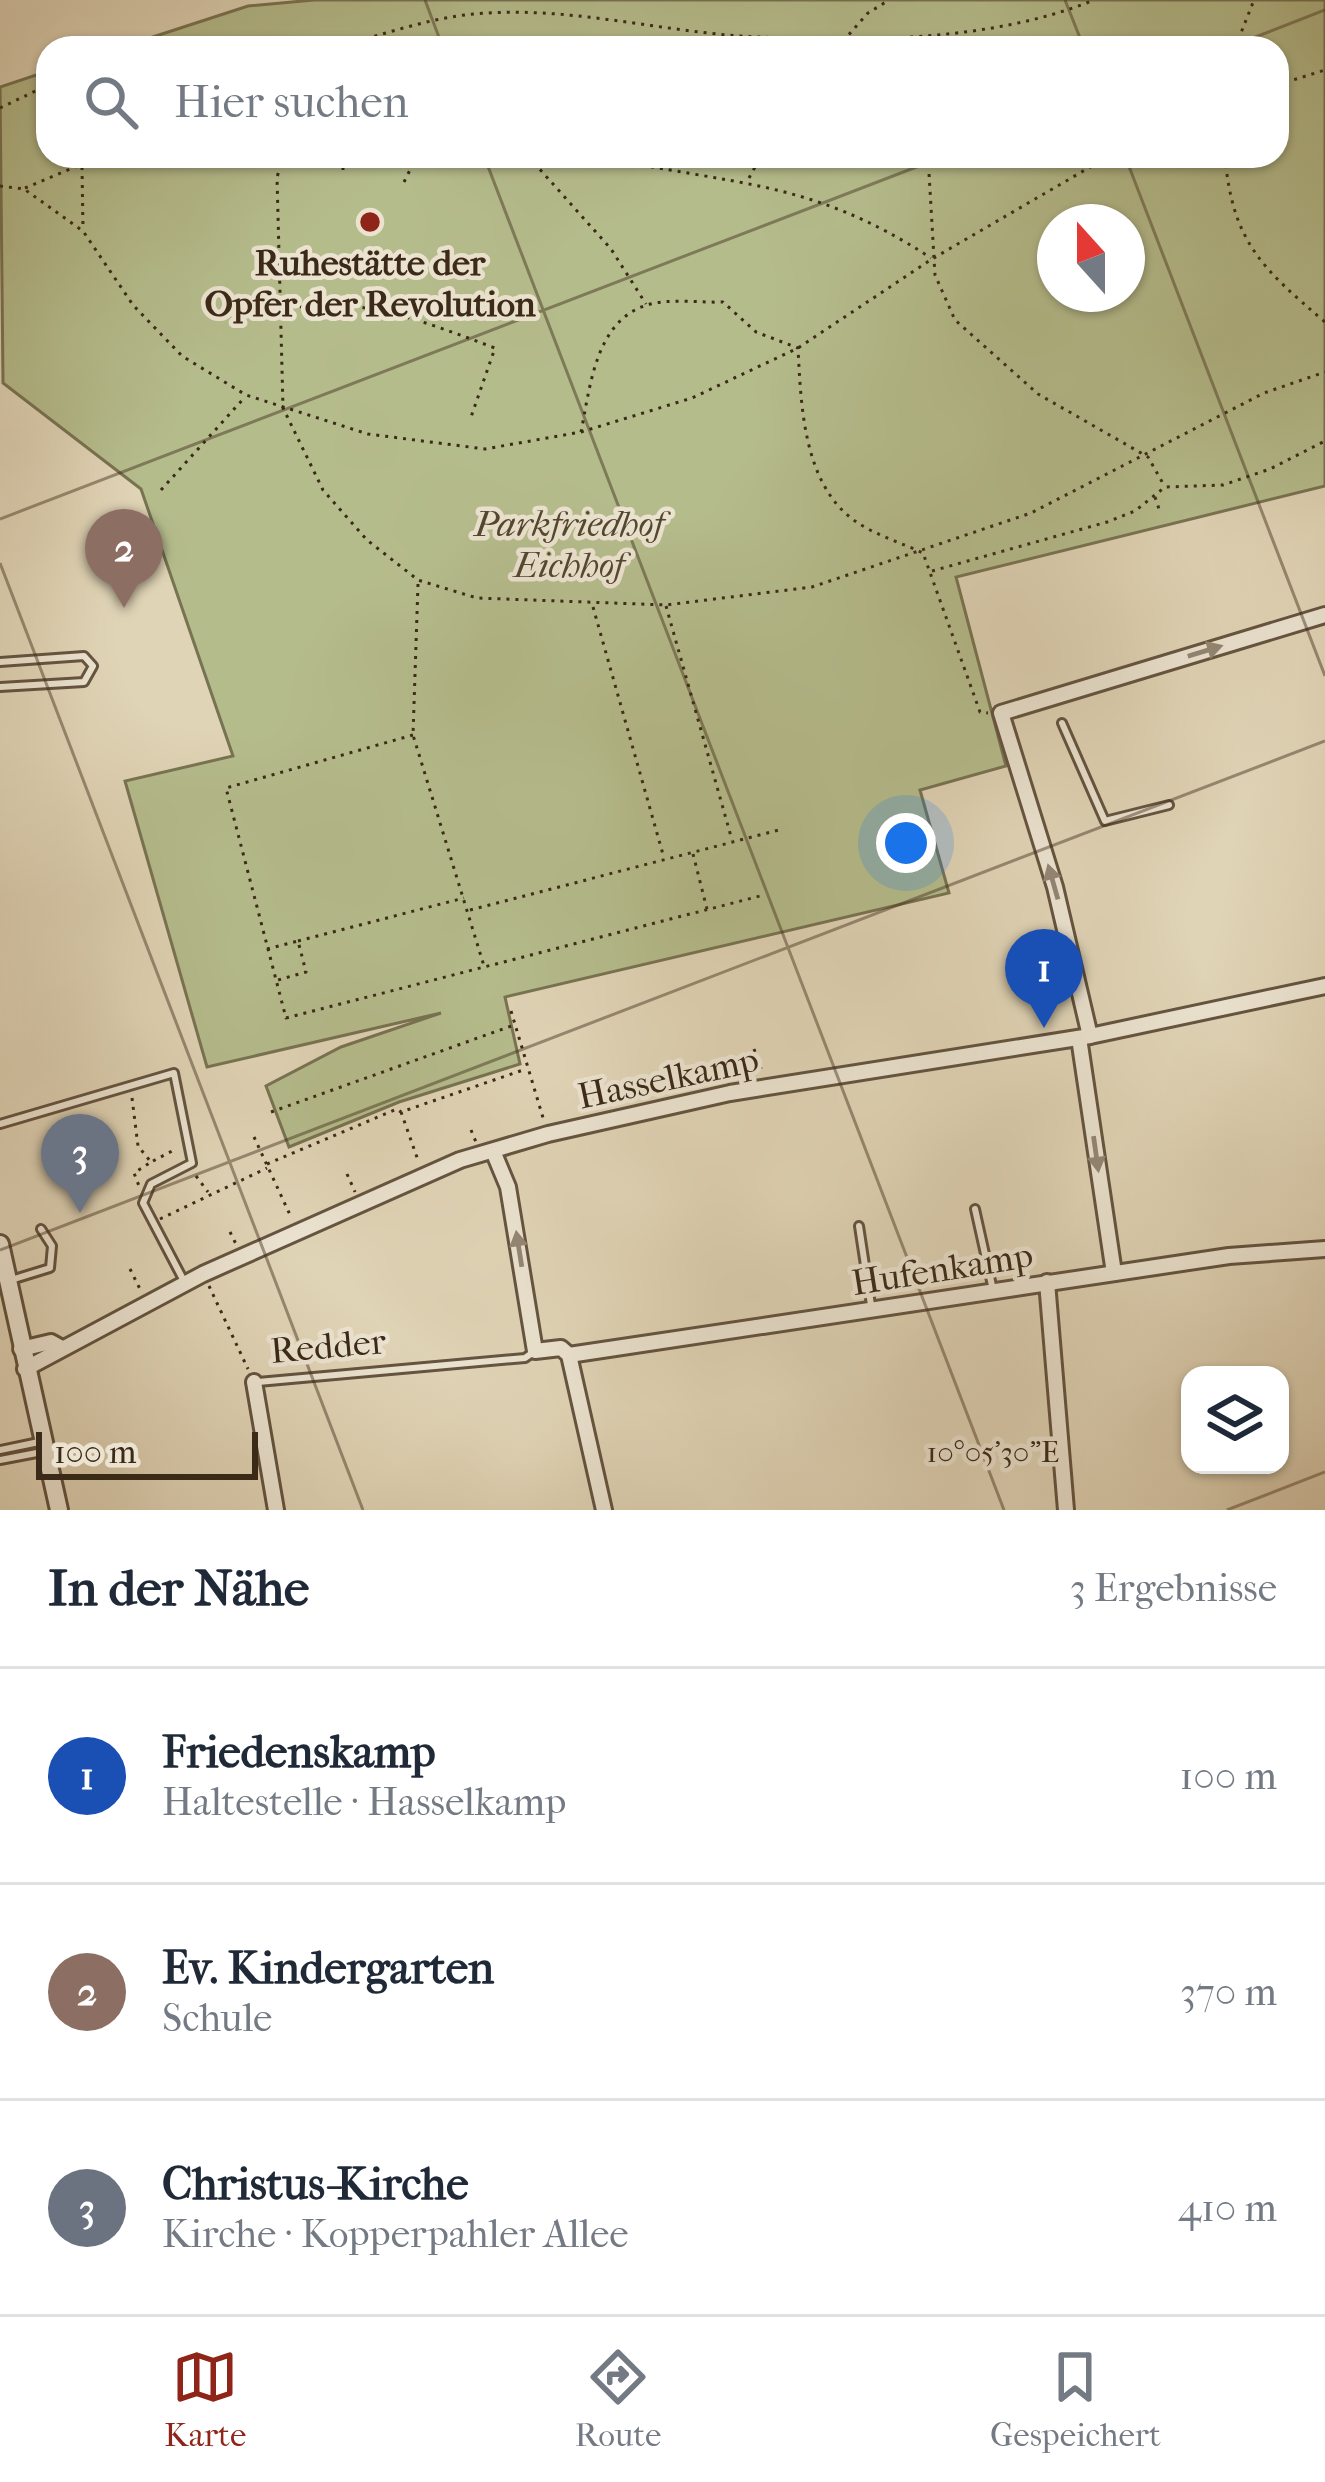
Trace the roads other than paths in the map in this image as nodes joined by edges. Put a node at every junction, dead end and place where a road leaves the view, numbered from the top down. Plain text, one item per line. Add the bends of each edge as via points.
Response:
1 (1325, 615) edge
2 (0, 662) edge
3 (0, 687) edge
4 (1062, 723) dead end
5 (1169, 805) dead end
6 (1325, 986) edge
7 (1084, 1037) junction
8 (0, 1124) edge
9 (493, 1151) junction
10 (974, 1209) dead end
11 (859, 1226) dead end
12 (41, 1229) dead end
13 (0, 1244) edge
14 (1325, 1249) edge
15 (1114, 1274) junction
16 (1048, 1282) junction
17 (185, 1283) junction
18 (6, 1290) edge
19 (993, 1290) junction
20 (872, 1309) junction
21 (59, 1347) junction
22 (21, 1349) junction
23 (535, 1351) junction
24 (569, 1355) junction
25 (25, 1369) junction
26 (254, 1382) joint
27 (44, 1446) junction
28 (0, 1450) edge
29 (0, 1460) edge
30 (58, 1510) edge
31 (276, 1510) edge
32 (604, 1510) edge
33 (1066, 1510) edge

7 -> 1 street via 1055,886 1001,713 1056,703
2 - 3 lane via 84,656 93,666 84,682
4 - 5 lane via 1105,821
6 - 7 street, Hasselkamp
7 - 9 street, Hasselkamp via 730,1093
7 -> 15 street
8 - 17 lane via 174,1073 192,1163 143,1193
9 - 17 street, Hasselkamp
23 -> 9 street via 508,1187
10 - 19 lane
11 - 20 lane
12 - 18 lane via 52,1246 50,1268
13 - 18 street
14 - 15 street, Hufenkamp
15 - 16 street, Hufenkamp
16 - 19 street, Hufenkamp
16 - 33 street
17 - 21 street, Hasselkamp
18 - 22 street
19 - 20 street, Hufenkamp
20 - 24 street, Hufenkamp
21 - 22 street, Hasselkamp
21 - 25 street, Hasselkamp
22 - 25 street
23 - 24 street, Hufenkamp via 561,1348
23 - 26 lane, Redder
24 - 32 street
25 - 27 street
26 - 31 street, Redder
27 - 28 lane
27 - 29 lane
27 - 30 street

